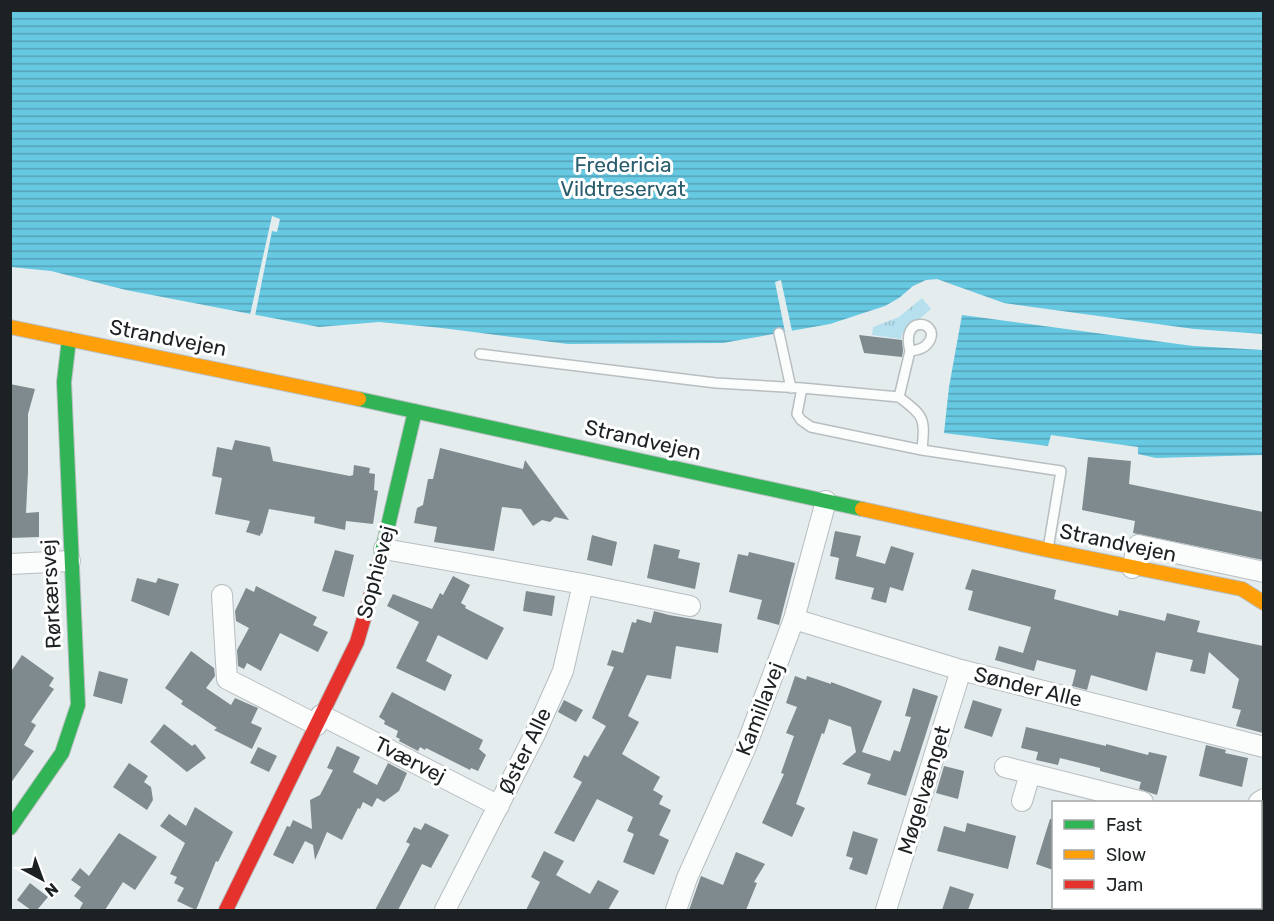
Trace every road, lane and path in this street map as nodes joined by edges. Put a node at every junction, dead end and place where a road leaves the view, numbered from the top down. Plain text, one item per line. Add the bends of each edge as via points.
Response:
1 (10, 327) edge
2 (779, 333) dead end
3 (69, 339) junction
4 (910, 351) dead end
5 (480, 354) dead end
6 (791, 387) junction
7 (802, 388) junction
8 (898, 398) junction
9 (415, 411) junction
10 (922, 450) junction
11 (826, 501) junction
12 (384, 549) junction
13 (1048, 550) junction
14 (70, 561) junction
15 (10, 564) edge
16 (1132, 568) junction
17 (1263, 572) edge
18 (583, 584) junction
19 (222, 595) dead end
20 (1263, 603) edge
21 (690, 606) dead end
22 (794, 618) junction
23 (962, 670) junction
24 (319, 720) junction
25 (1263, 747) edge
26 (1005, 767) dead end
27 (1030, 774) junction
28 (1023, 801) dead end
29 (1139, 801) edge
30 (499, 806) junction
31 (10, 828) edge
32 (226, 910) edge
33 (445, 910) edge
34 (676, 910) edge
35 (886, 910) edge

1 - 3 street, Strandvejen
2 - 6 lane
3 - 9 street, Strandvejen
3 - 14 street, Rørkærsvej via 64,382
4 - 8 lane via 908,376
5 - 6 lane via 716,383
6 - 7 lane
7 - 8 lane
7 - 10 lane via 797,414 811,427
8 - 10 lane via 918,412 924,425
9 - 11 street, Strandvejen
9 - 12 street, Sophievej
10 - 13 lane via 1061,471
11 - 13 street, Strandvejen
11 - 22 street, Kamillavej
12 - 18 street
12 - 24 street, Sophievej via 357,642
13 - 16 street, Strandvejen
14 - 15 street
14 - 31 street, Rørkærsvej via 78,705 62,753
16 - 17 street via 1138,545
16 - 20 street, Strandvejen via 1242,589
18 - 21 street
18 - 30 street, Øster Alle via 563,671
19 - 24 street via 227,679
22 - 23 street, Sønder Alle
22 - 34 street, Kamillavej via 745,749
23 - 25 street, Sønder Alle
23 - 35 street, Møgelvænget
24 - 30 street, Tværvej
24 - 32 street, Sophievej
26 - 27 street
27 - 28 street
27 - 29 street
30 - 33 street, Øster Alle

